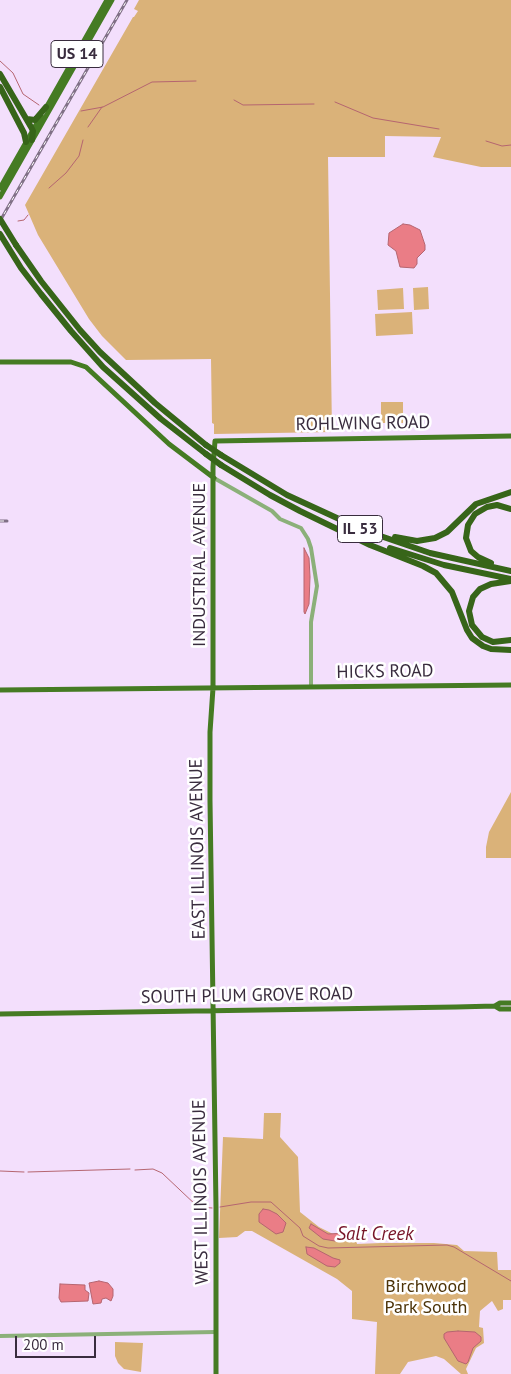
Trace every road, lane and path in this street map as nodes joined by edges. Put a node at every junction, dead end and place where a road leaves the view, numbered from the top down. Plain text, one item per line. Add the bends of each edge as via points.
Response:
1 (107, 0) edge
2 (112, 0) edge
3 (71, 68) junction
4 (0, 74) edge
5 (0, 87) edge
6 (46, 107) junction
7 (15, 114) junction
8 (27, 119) junction
9 (36, 130) junction
10 (29, 141) junction
11 (0, 188) edge
12 (0, 197) edge
13 (0, 219) edge
14 (0, 234) edge
15 (0, 362) edge
16 (511, 436) edge
17 (215, 441) joint
18 (214, 478) junction
19 (511, 492) edge
20 (511, 509) edge
21 (343, 522) junction
22 (356, 536) junction
23 (511, 570) edge
24 (511, 580) edge
25 (511, 640) edge
26 (511, 650) edge
27 (511, 685) edge
28 (311, 687) junction
29 (213, 688) junction
30 (0, 690) edge
31 (511, 1003) edge
32 (495, 1006) junction
33 (511, 1009) edge
34 (212, 1010) junction
35 (0, 1014) edge
36 (215, 1332) junction
37 (0, 1336) edge
38 (216, 1374) edge

1 - 3 main road, US 14
2 - 3 main road, US 14
3 - 6 main road, US 14
3 - 9 main road, US 14
4 - 8 highway
5 - 7 highway
6 - 8 highway via 35,120
6 - 9 main road, US 14
7 - 9 highway via 23,126
7 - 10 highway
8 - 9 highway
9 - 10 highway
10 - 11 main road
10 - 12 main road
13 - 21 highway, IL 53, bridge via 41,281 80,330 155,404 221,455 274,488
14 - 22 highway, IL 53, bridge via 51,307 103,367 161,419 206,454 285,503
15 - 18 main road via 71,362 86,367 169,444
16 - 17 main road, ROHLWING ROAD
17 - 18 main road, INDUSTRIAL AVENUE
18 - 28 street via 272,511 280,519 301,528 308,539 317,586 311,622
18 - 29 main road, INDUSTRIAL AVENUE
19 - 21 highway via 478,503 447,532 428,540 402,540
20 - 23 highway via 497,505 483,508 472,517 466,534 468,546 478,557
21 - 23 highway, IL 53 via 430,553
22 - 24 highway, IL 53 via 444,565
22 - 26 highway via 436,573 452,592 472,638 491,649
24 - 25 highway via 480,589 473,597 469,611 472,625 482,637 493,642
27 - 28 main road, HICKS ROAD
28 - 29 main road, HICKS ROAD
29 - 30 main road
29 - 34 main road, EAST ILLINOIS AVENUE via 210,732
31 - 32 main road, SOUTH PLUM GROVE ROAD
32 - 33 main road, SOUTH PLUM GROVE ROAD
32 - 34 main road, SOUTH PLUM GROVE ROAD
34 - 35 main road, SOUTH PLUM GROVE ROAD
34 - 36 main road, WEST ILLINOIS AVENUE
36 - 37 street
36 - 38 main road, WEST ILLINOIS AVENUE

